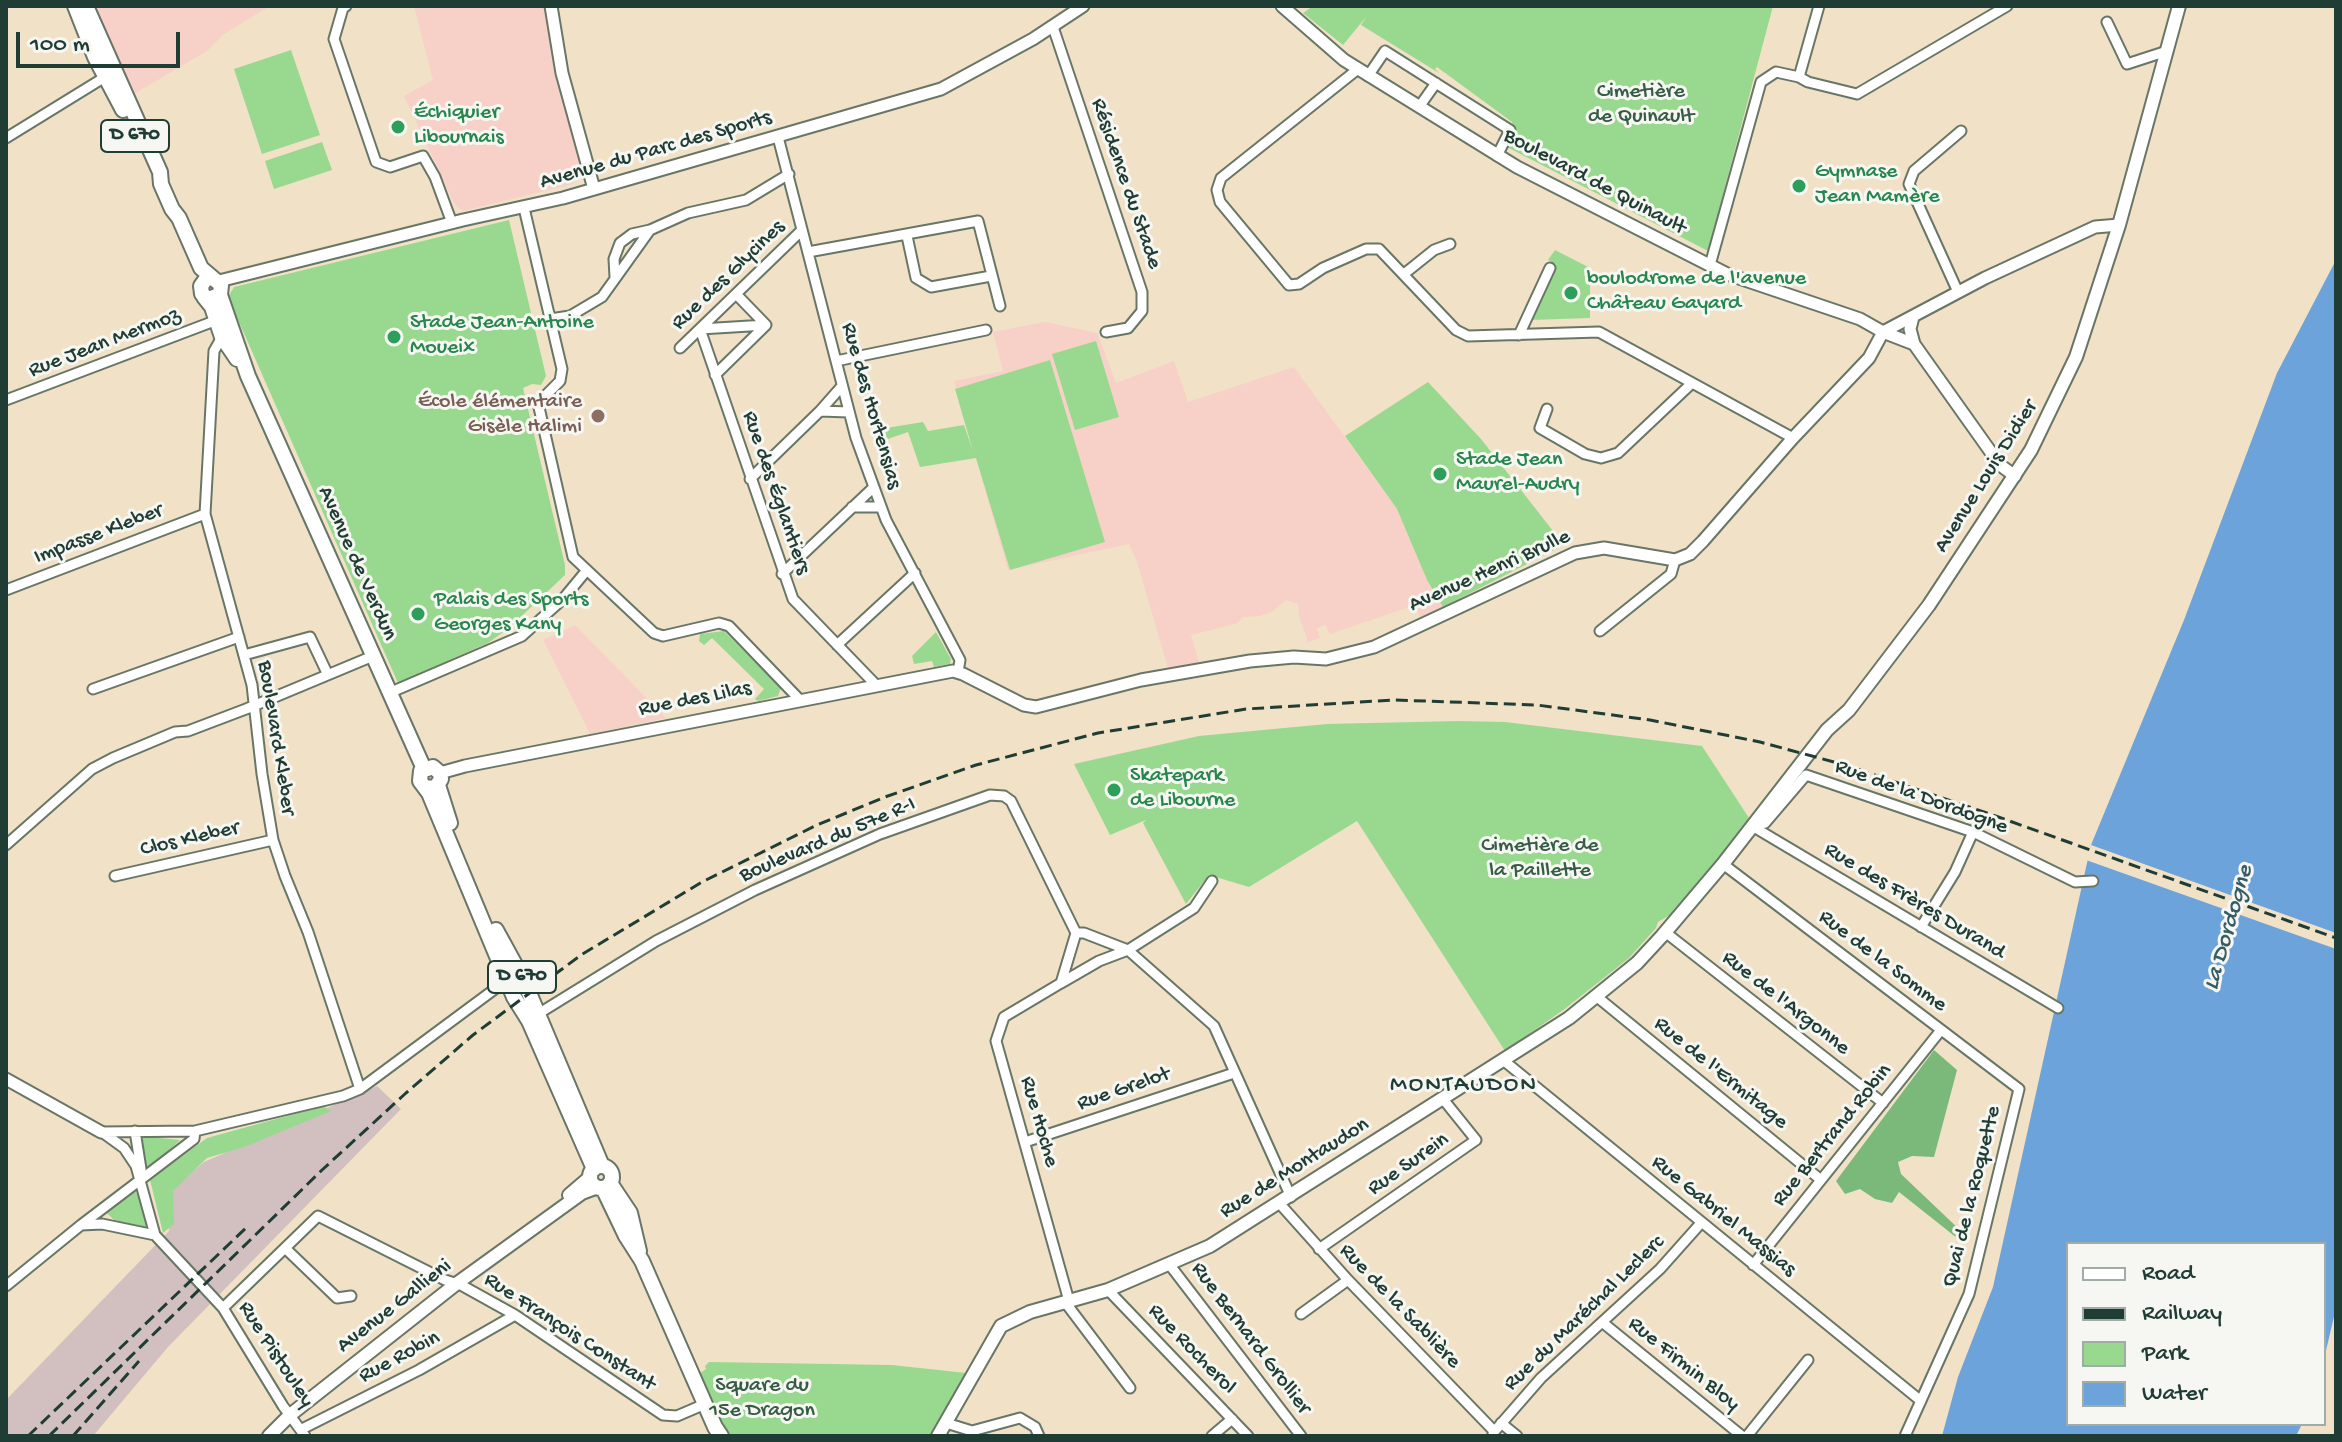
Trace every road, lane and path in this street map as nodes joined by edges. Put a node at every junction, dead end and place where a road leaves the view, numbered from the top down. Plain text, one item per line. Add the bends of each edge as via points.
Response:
1 (75, 6) edge
2 (86, 6) edge
3 (346, 6) edge
4 (551, 6) edge
5 (1083, 6) edge
6 (1282, 6) edge
7 (1819, 6) edge
8 (2007, 6) edge
9 (2179, 6) edge
10 (2107, 22) dead end
11 (1053, 27) junction
12 (2167, 51) junction
13 (1363, 72) junction
14 (105, 77) junction
15 (1799, 77) junction
16 (1436, 83) junction
17 (1419, 107) junction
18 (1961, 131) dead end
19 (778, 137) junction
20 (6, 138) edge
21 (1497, 156) junction
22 (789, 174) junction
23 (594, 189) junction
24 (524, 208) junction
25 (452, 223) junction
26 (2119, 225) junction
27 (650, 230) junction
28 (802, 230) junction
29 (907, 236) junction
30 (1450, 244) dead end
31 (808, 252) junction
32 (1710, 265) junction
33 (1550, 268) dead end
34 (1404, 274) junction
35 (991, 276) junction
36 (615, 280) junction
37 (211, 288) junction
38 (1958, 292) junction
39 (736, 294) junction
40 (1000, 306) dead end
41 (1913, 317) junction
42 (550, 319) junction
43 (217, 320) junction
44 (766, 325) junction
45 (700, 329) junction
46 (986, 330) dead end
47 (1106, 332) dead end
48 (1883, 332) junction
49 (1519, 335) junction
50 (222, 337) junction
51 (1914, 344) junction
52 (680, 348) dead end
53 (836, 361) junction
54 (715, 375) junction
55 (248, 376) junction
56 (1691, 384) junction
57 (842, 386) junction
58 (6, 400) edge
59 (1547, 409) dead end
60 (820, 411) junction
61 (849, 412) junction
62 (1793, 438) junction
63 (2015, 476) junction
64 (750, 479) junction
65 (874, 487) junction
66 (852, 507) junction
67 (881, 507) junction
68 (205, 514) junction
69 (1675, 560) junction
70 (587, 570) junction
71 (915, 573) junction
72 (782, 574) junction
73 (6, 590) edge
74 (1600, 631) dead end
75 (239, 637) junction
76 (837, 645) junction
77 (244, 655) junction
78 (373, 656) junction
79 (958, 672) junction
80 (328, 675) junction
81 (877, 686) junction
82 (93, 689) dead end
83 (389, 693) junction
84 (800, 700) junction
85 (254, 706) junction
86 (1802, 771) junction
87 (435, 782) junction
88 (1752, 826) junction
89 (1973, 832) junction
90 (273, 840) junction
91 (6, 845) edge
92 (1723, 864) junction
93 (115, 876) dead end
94 (1212, 881) dead end
95 (2093, 881) dead end
96 (1921, 927) junction
97 (1665, 932) junction
98 (1076, 933) junction
99 (1128, 950) junction
100 (507, 980) junction
101 (1061, 983) junction
102 (1596, 996) junction
103 (2058, 1008) dead end
104 (538, 1014) junction
105 (1941, 1030) junction
106 (1503, 1060) junction
107 (1234, 1073) junction
108 (6, 1079) edge
109 (360, 1089) junction
110 (2019, 1089) joint
111 (1443, 1099) junction
112 (1883, 1103) junction
113 (135, 1131) junction
114 (195, 1131) junction
115 (101, 1132) junction
116 (1025, 1142) junction
117 (600, 1178) junction
118 (141, 1180) junction
119 (1821, 1180) junction
120 (1286, 1200) junction
121 (1701, 1223) junction
122 (81, 1225) junction
123 (155, 1235) junction
124 (285, 1248) junction
125 (1319, 1249) junction
126 (1169, 1264) junction
127 (1753, 1265) junction
128 (1348, 1280) junction
129 (456, 1284) junction
130 (6, 1286) edge
131 (1108, 1290) junction
132 (351, 1296) dead end
133 (1067, 1301) junction
134 (223, 1308) junction
135 (1301, 1314) dead end
136 (515, 1315) junction
137 (1602, 1322) junction
138 (1808, 1360) dead end
139 (1130, 1388) dead end
140 (1921, 1401) junction
141 (705, 1404) junction
142 (290, 1415) junction
143 (1232, 1419) junction
144 (1495, 1430) edge
145 (941, 1431) edge
146 (304, 1433) edge
147 (717, 1433) edge
148 (269, 1436) edge
149 (1039, 1436) edge
150 (1212, 1436) edge
151 (1248, 1436) edge
152 (1301, 1436) edge
153 (1517, 1436) edge
154 (1744, 1436) edge
155 (1905, 1436) edge

1 - 14 main road, D 670
2 - 37 main road, D 670
3 - 25 street via 334,39 376,162 390,167 423,156
4 - 23 street via 562,73
5 - 11 street, Avenue du Parc des Sports
6 - 13 street, Boulevard de Quinault
7 - 15 street
8 - 15 street via 1857,94
9 - 12 main road, Avenue Louis Didier
10 - 12 street via 2127,64
11 - 19 street, Avenue du Parc des Sports via 941,89
11 - 47 street, Résidence du Stade via 1142,292 1142,311 1128,328
12 - 26 main road, Avenue Louis Didier
13 - 16 street via 1385,51
13 - 17 street, Boulevard de Quinault
13 - 34 street via 1221,178 1217,190 1220,202 1289,285 1366,249 1379,249
14 - 20 street
14 - 37 main road, D 670 via 166,214
15 - 32 street via 1776,72 1761,82
16 - 17 street
16 - 21 street via 1510,130
17 - 21 street, Boulevard de Quinault
18 - 38 street via 1914,171 1909,184
19 - 22 street, Rue des Hortensias
19 - 23 street, Avenue du Parc des Sports
21 - 32 street, Boulevard de Quinault
22 - 27 street via 746,200 688,213
22 - 28 street, Rue des Hortensias
23 - 24 street, Avenue du Parc des Sports
24 - 25 street, Avenue du Parc des Sports
24 - 42 street
25 - 37 street, Avenue du Parc des Sports
26 - 38 street via 2095,227
26 - 63 main road, Avenue Louis Didier via 2076,357
27 - 36 street
27 - 36 street via 620,243
28 - 31 street, Rue des Hortensias
28 - 39 street, Rue des Glycines
29 - 31 street
29 - 35 street via 916,278 931,287
29 - 35 street via 978,221
30 - 34 street
31 - 53 street, Rue des Hortensias
32 - 48 street, Boulevard de Quinault
33 - 49 street
34 - 49 street via 1456,330 1468,336
35 - 40 street
36 - 42 street via 588,307
37 - 43 main road, Avenue de Verdun / D 670
37 - 55 main road, Avenue de Verdun / D 670
38 - 41 street
39 - 44 street
39 - 45 street, Rue des Glycines
41 - 48 street
41 - 51 street
42 - 70 street via 562,369 560,381 538,403 573,557
43 - 50 main road, Avenue de Verdun / D 670
43 - 58 street, Rue Jean Mermoz
44 - 45 street
44 - 54 street
45 - 52 street, Rue des Glycines
45 - 54 street, Rue des Églantiers
46 - 53 street
48 - 51 street, Boulevard de Quinault
48 - 62 street via 1869,358
49 - 56 street via 1599,332
50 - 55 main road, Avenue de Verdun / D 670
50 - 68 street, Boulevard Kleber via 214,351
51 - 63 street via 2000,465
53 - 57 street, Rue des Hortensias
54 - 64 street, Rue des Églantiers
55 - 78 main road, Avenue de Verdun / D 670
56 - 59 street via 1618,453 1601,458 1540,428
56 - 62 street
57 - 60 street
57 - 61 street, Rue des Hortensias
60 - 61 street
60 - 64 street
61 - 65 street, Rue des Hortensias
62 - 69 street via 1703,541
63 - 86 main road, Avenue Louis Didier via 1929,605 1849,710 1813,747
64 - 72 street, Rue des Églantiers
65 - 66 street
65 - 67 street, Rue des Hortensias
66 - 67 street
66 - 72 street
67 - 71 street, Rue des Hortensias
68 - 73 street, Impasse Kleber
68 - 75 street, Boulevard Kleber
69 - 74 street via 1671,574
69 - 79 street, Avenue Henri Brulle via 1589,549 1352,654 1250,661 1141,680 1036,707
70 - 83 street via 522,636
70 - 84 street via 654,633 729,626
71 - 76 street
71 - 79 street, Rue des Hortensias via 960,660
72 - 76 street, Rue des Églantiers via 793,599
75 - 77 street, Boulevard Kleber
75 - 82 street
76 - 81 street, Rue des Églantiers
77 - 80 street via 310,637
77 - 85 street, Boulevard Kleber
78 - 80 street
78 - 83 main road, Avenue de Verdun / D 670
79 - 81 street, Rue des Lilas
80 - 85 street
81 - 84 street, Rue des Lilas
83 - 87 main road, Avenue de Verdun / D 670 via 424,769 433,767
84 - 87 street, Rue des Lilas via 465,766
85 - 90 street, Boulevard Kleber
85 - 91 street via 175,732 92,769
86 - 88 main road, Rue de Montaudon
86 - 89 street, Rue de la Dordogne
87 - 100 main road, D 670
87 - 104 main road, D 670 via 480,897
88 - 92 main road, Rue de Montaudon
88 - 96 street, Rue des Frères Durand
89 - 95 street, Rue de la Dordogne via 2075,882
89 - 96 street
90 - 93 street, Clos Kleber
90 - 109 street, Boulevard Kleber
92 - 97 main road, Rue de Montaudon
92 - 105 street, Rue de la Somme
94 - 99 street, Rue Hoche via 1194,908
96 - 103 street, Rue des Frères Durand
97 - 102 main road, Rue de Montaudon
97 - 112 street, Rue de l'Argonne
98 - 99 street
98 - 101 street
98 - 104 street, Boulevard du 57e R-I via 1011,801 990,795 880,834 755,890 645,947
99 - 101 street, Rue Hoche
99 - 107 street, Rue de la Sablière via 1214,1026
100 - 109 street
100 - 117 main road, D 670
101 - 116 street, Rue Hoche via 1004,1017 996,1041
102 - 106 main road, Rue de Montaudon
102 - 119 street, Rue de l'Ermitage
104 - 117 main road, D 670
105 - 110 street, Rue de la Somme
105 - 112 street, Rue Bertrand Robin
106 - 111 main road, Rue de Montaudon
106 - 121 street, Rue Gabriel Massias
107 - 116 street, Rue Grelot
107 - 120 street, Rue de la Sablière
108 - 115 street
109 - 114 street
110 - 140 street, Quai de la Roquette via 1969,1294
111 - 120 main road, Rue de Montaudon
111 - 125 street, Rue Surein via 1476,1140
112 - 119 street, Rue Bertrand Robin
113 - 114 street
113 - 115 street
113 - 118 street
114 - 118 street via 194,1139
115 - 118 street via 124,1148
116 - 133 street, Rue Hoche
117 - 129 main road, Avenue Gallieni
117 - 141 main road, D 670 via 630,1213 642,1261
118 - 122 street
118 - 123 street
119 - 127 street, Rue Bertrand Robin
120 - 125 street, Rue de la Sablière
120 - 126 main road, Rue de Montaudon
121 - 127 street, Rue Gabriel Massias
121 - 137 street, Rue du Maréchal Leclerc
122 - 123 street
122 - 130 street
123 - 134 street, Rue Pistouley
124 - 129 street, Rue François Constant via 318,1216
124 - 132 street via 337,1298
124 - 134 street, Rue François Constant
125 - 128 street, Rue de la Sablière
126 - 131 main road, Rue de Montaudon
126 - 152 street, Rue Bernard Grollier
127 - 140 street, Rue Gabriel Massias
128 - 135 street
128 - 144 street, Rue de la Sablière
129 - 136 street, Rue François Constant
129 - 142 main road, Avenue Gallieni
131 - 133 main road, Rue de Montaudon
131 - 143 street, Rue Rocherol
133 - 139 street
133 - 145 main road, Rue de Montaudon via 1001,1326
134 - 142 street, Rue Pistouley
136 - 141 street, Rue François Constant via 663,1415 677,1416
136 - 146 street, Rue Robin
137 - 144 street, Rue du Maréchal Leclerc
137 - 154 street, Rue Firmin Bloy
138 - 154 street, Rue Firmin Bloy
140 - 155 street, Quai de la Roquette
141 - 147 main road, D 670
142 - 146 street, Rue Pistouley
142 - 148 main road, Avenue Gallieni
143 - 150 street
143 - 151 street, Rue Rocherol
144 - 153 street, Rue de la Sablière
145 - 149 street via 972,1431 1015,1417 1035,1427

